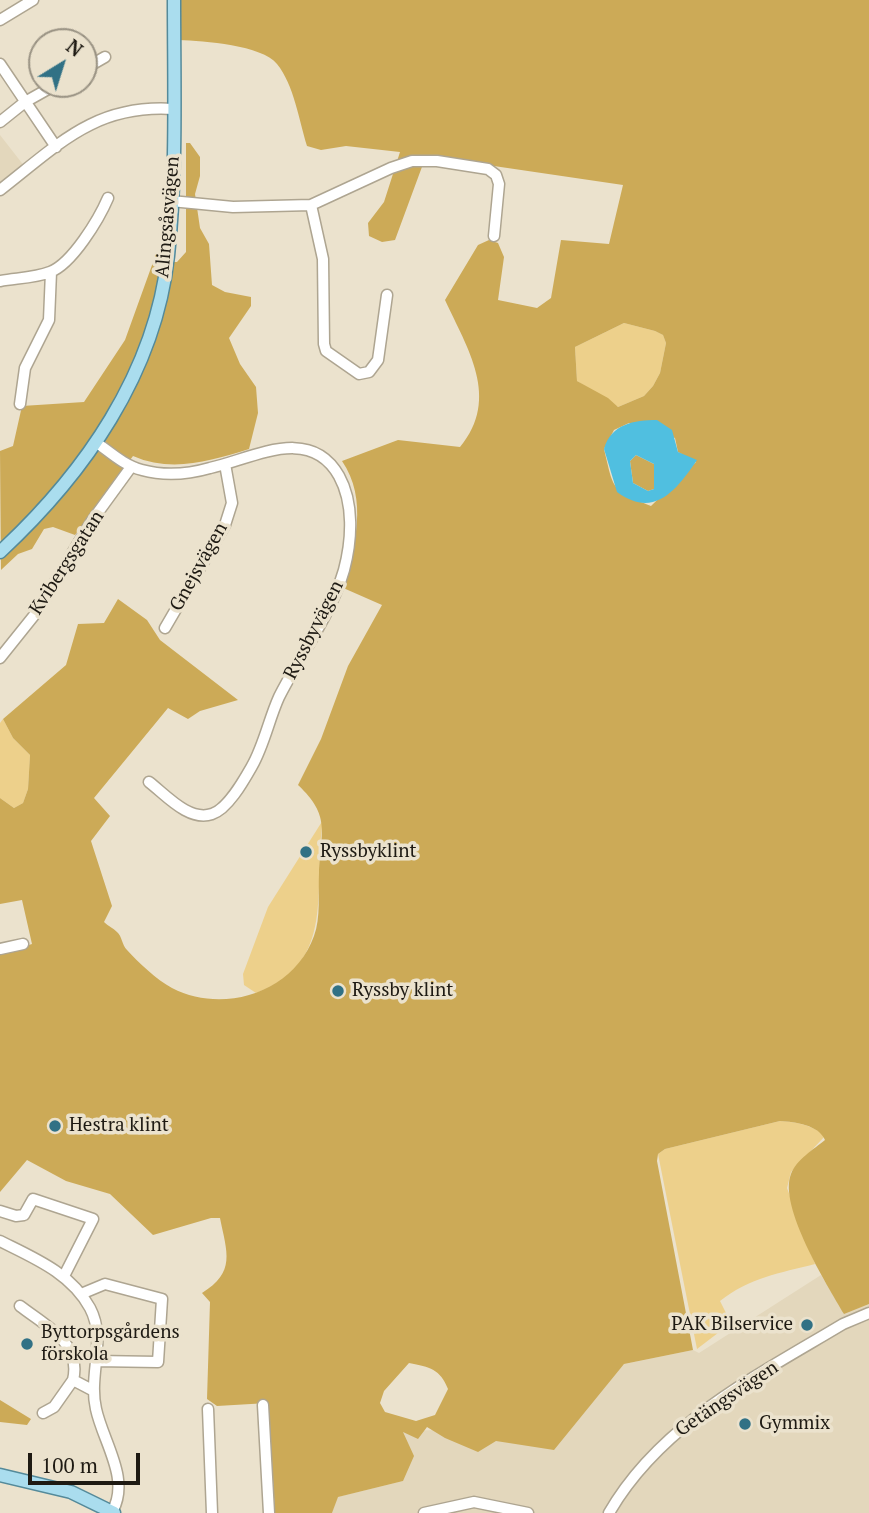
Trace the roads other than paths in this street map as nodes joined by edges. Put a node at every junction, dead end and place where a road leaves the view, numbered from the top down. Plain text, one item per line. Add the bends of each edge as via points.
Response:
1 (33, 0) edge
2 (174, 0) edge
3 (0, 20) edge
4 (105, 57) dead end
5 (98, 61) edge
6 (0, 64) edge
7 (32, 98) edge
8 (25, 102) junction
9 (173, 109) junction
10 (0, 122) edge
11 (56, 147) junction
12 (0, 190) edge
13 (108, 198) dead end
14 (171, 201) junction
15 (311, 205) junction
16 (494, 236) dead end
17 (51, 272) junction
18 (0, 281) edge
19 (387, 295) dead end
20 (20, 404) dead end
21 (97, 443) junction
22 (225, 464) junction
23 (131, 467) junction
24 (0, 552) edge
25 (165, 628) dead end
26 (0, 658) edge
27 (149, 782) dead end
28 (23, 944) dead end
29 (0, 949) edge
30 (0, 1211) edge
31 (0, 1241) edge
32 (64, 1276) junction
33 (80, 1294) junction
34 (20, 1306) dead end
35 (869, 1313) edge
36 (96, 1362) junction
37 (74, 1380) junction
38 (94, 1391) junction
39 (263, 1405) dead end
40 (208, 1409) dead end
41 (43, 1413) dead end
42 (0, 1475) edge
43 (113, 1513) edge
44 (212, 1513) edge
45 (269, 1513) edge
46 (424, 1513) edge
47 (528, 1513) edge
48 (609, 1513) edge

1 - 3 street
2 - 9 main road, Alingsåsvägen
4 - 5 street
6 - 8 street
7 - 8 street
8 - 10 street
8 - 11 street
9 - 11 street via 123,111 84,126
9 - 14 main road, Alingsåsvägen
11 - 12 street
13 - 17 street via 90,231
14 - 15 street via 210,206
14 - 21 main road, Alingsåsvägen via 168,258 153,322 125,392
15 - 16 street via 412,161 488,169 499,184
15 - 19 street via 323,259 324,344 326,351 359,374 369,372 378,360
17 - 18 street
17 - 20 street via 48,320 25,368
21 - 23 street, Ryssbyvägen
21 - 24 main road, Alingsåsvägen via 55,497
22 - 23 street, Ryssbyvägen via 181,473
22 - 25 street, Gnejsvägen via 232,503 225,525
22 - 27 street, Ryssbyvägen via 292,447 312,451 331,464 339,476 350,523 344,571 280,695 258,752 219,811 200,817 190,813
23 - 26 street, Kvibergsgatan via 36,612
28 - 29 street
30 - 32 street via 24,1216 33,1199 93,1219
31 - 32 street
32 - 33 street
33 - 36 street via 94,1318
33 - 36 street via 105,1284 162,1299 158,1362
34 - 37 street via 75,1354
35 - 48 street, Getängsvägen via 843,1324 693,1419 652,1455
36 - 38 street
37 - 38 street
37 - 41 street via 54,1407
38 - 43 street via 100,1425 119,1479
39 - 45 street
40 - 44 street
42 - 43 main road via 71,1492
46 - 47 street via 474,1502

